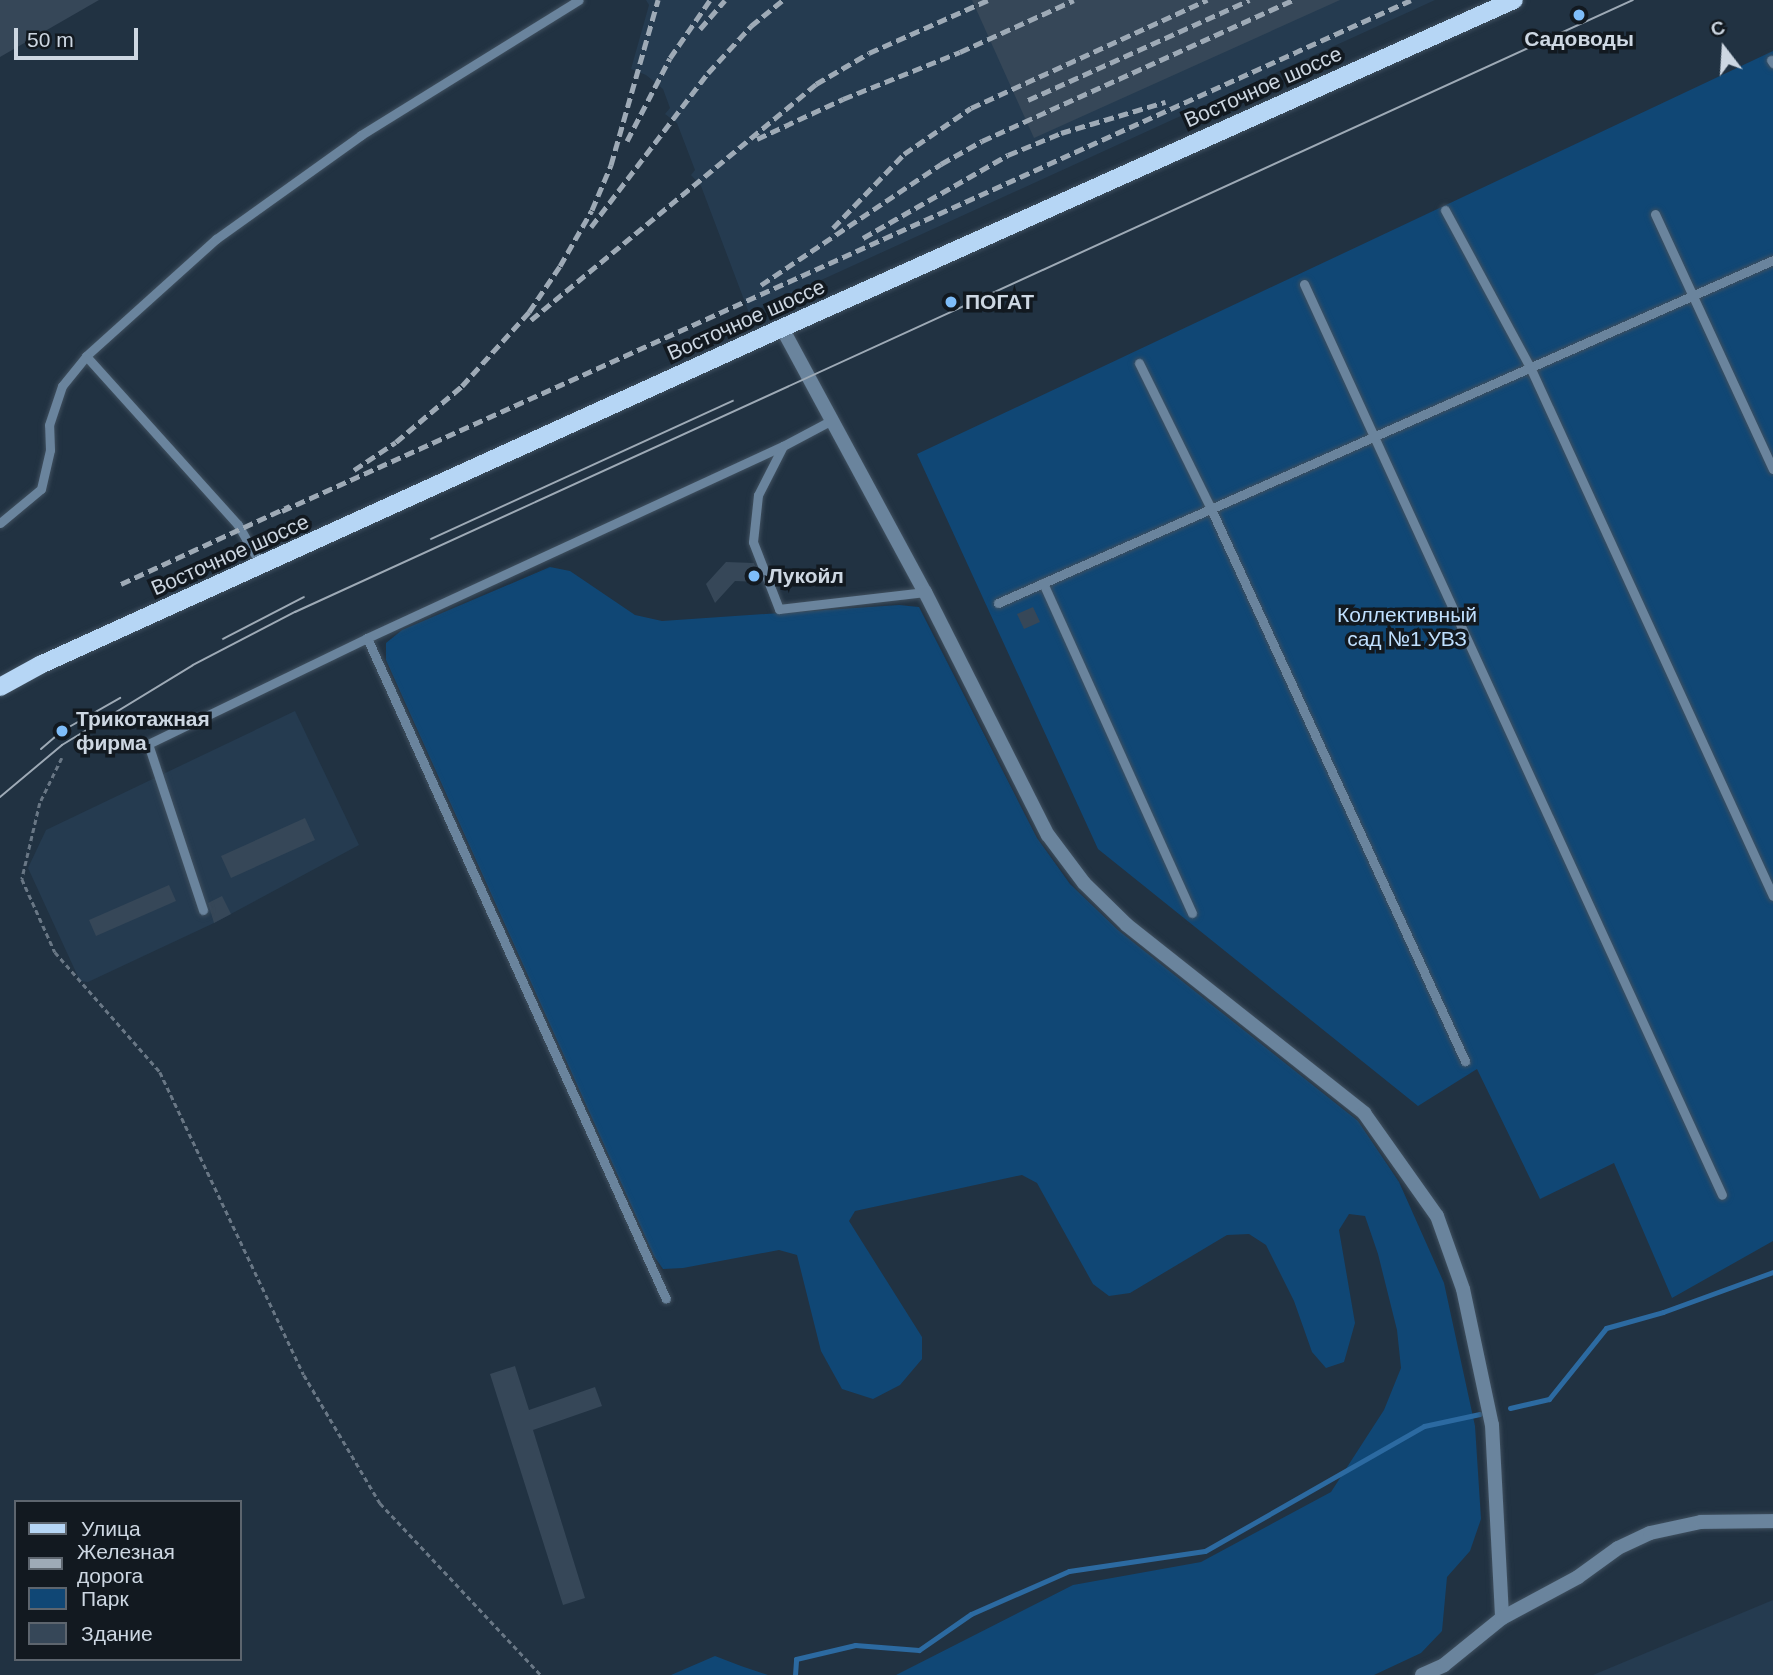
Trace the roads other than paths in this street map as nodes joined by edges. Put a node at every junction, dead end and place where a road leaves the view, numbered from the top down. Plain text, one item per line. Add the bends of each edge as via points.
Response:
1 (579, 0) edge
2 (1514, 0) edge
3 (1445, 210) dead end
4 (1655, 214) dead end
5 (1773, 260) edge
6 (1304, 285) dead end
7 (1692, 296) junction
8 (782, 328) junction
9 (86, 356) junction
10 (1139, 363) dead end
11 (1530, 367) junction
12 (832, 420) junction
13 (1373, 437) junction
14 (783, 446) junction
15 (1773, 469) edge
16 (1211, 509) junction
17 (0, 523) edge
18 (262, 566) junction
19 (1043, 583) junction
20 (925, 592) junction
21 (998, 603) dead end
22 (367, 638) junction
23 (0, 687) edge
24 (1773, 896) edge
25 (202, 910) dead end
26 (1192, 913) dead end
27 (1465, 1061) dead end
28 (1722, 1195) dead end
29 (666, 1299) dead end
30 (1773, 1521) edge
31 (1502, 1618) junction
32 (1422, 1675) edge

1 - 9 lane via 361,135 227,231
2 - 8 main road, Восточное шоссе
3 - 11 lane
4 - 7 lane
5 - 7 lane
6 - 13 lane
7 - 11 lane
7 - 15 lane
8 - 12 street
8 - 18 main road, Восточное шоссе
9 - 17 lane via 62,386 49,425 50,450 41,489
9 - 18 lane via 238,525
10 - 16 lane
11 - 13 lane
11 - 24 lane
12 - 14 lane
12 - 20 street
13 - 16 lane
13 - 28 lane
14 - 20 lane via 758,495 753,542 779,609
14 - 22 lane
16 - 19 lane
16 - 27 lane
18 - 23 main road, Восточное шоссе
19 - 21 lane
19 - 26 lane
20 - 31 street via 1048,835 1084,883 1127,925 1364,1112 1437,1216 1463,1289 1492,1425
22 - 25 lane via 148,744
22 - 29 lane
30 - 31 street via 1701,1522 1650,1533
31 - 32 street via 1444,1665

